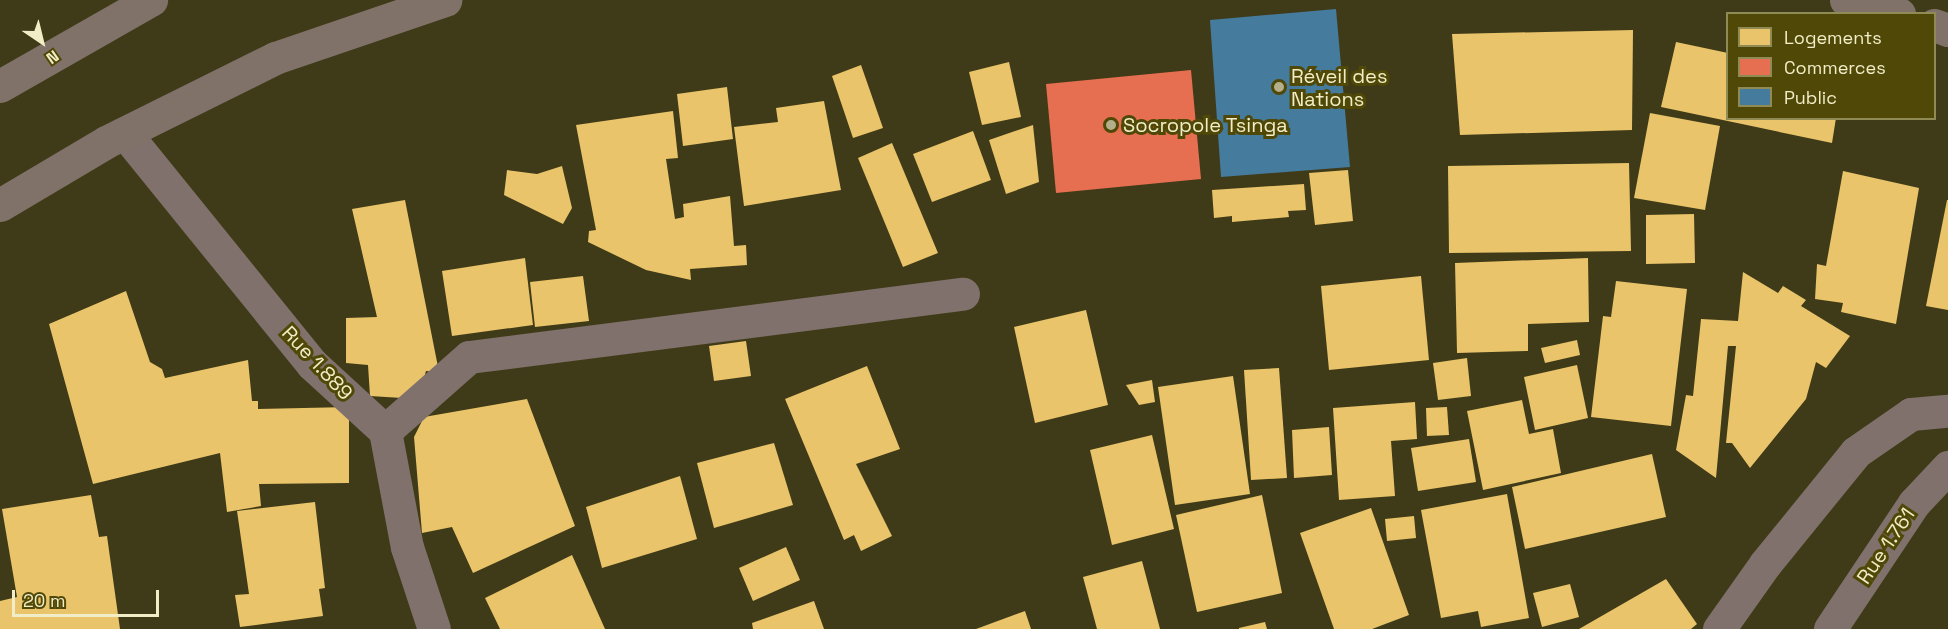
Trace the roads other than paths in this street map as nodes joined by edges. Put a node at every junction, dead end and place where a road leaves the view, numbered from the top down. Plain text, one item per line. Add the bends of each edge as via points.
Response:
1 (151, 0) edge
2 (445, 0) edge
3 (1846, 0) edge
4 (1891, 12) edge
5 (0, 86) edge
6 (125, 133) junction
7 (0, 205) edge
8 (963, 294) dead end
9 (1948, 411) edge
10 (384, 431) junction
11 (1948, 467) edge
12 (434, 629) edge
13 (1719, 629) edge
14 (1830, 629) edge

1 - 5 main road
2 - 6 main road via 275,58
3 - 4 main road
6 - 7 main road
6 - 10 street, Rue 1.889 via 312,364
8 - 10 street via 469,357
9 - 13 street via 1911,414 1856,452 1765,564
10 - 12 street via 407,546
11 - 14 street, Rue 1.761 via 1914,503

